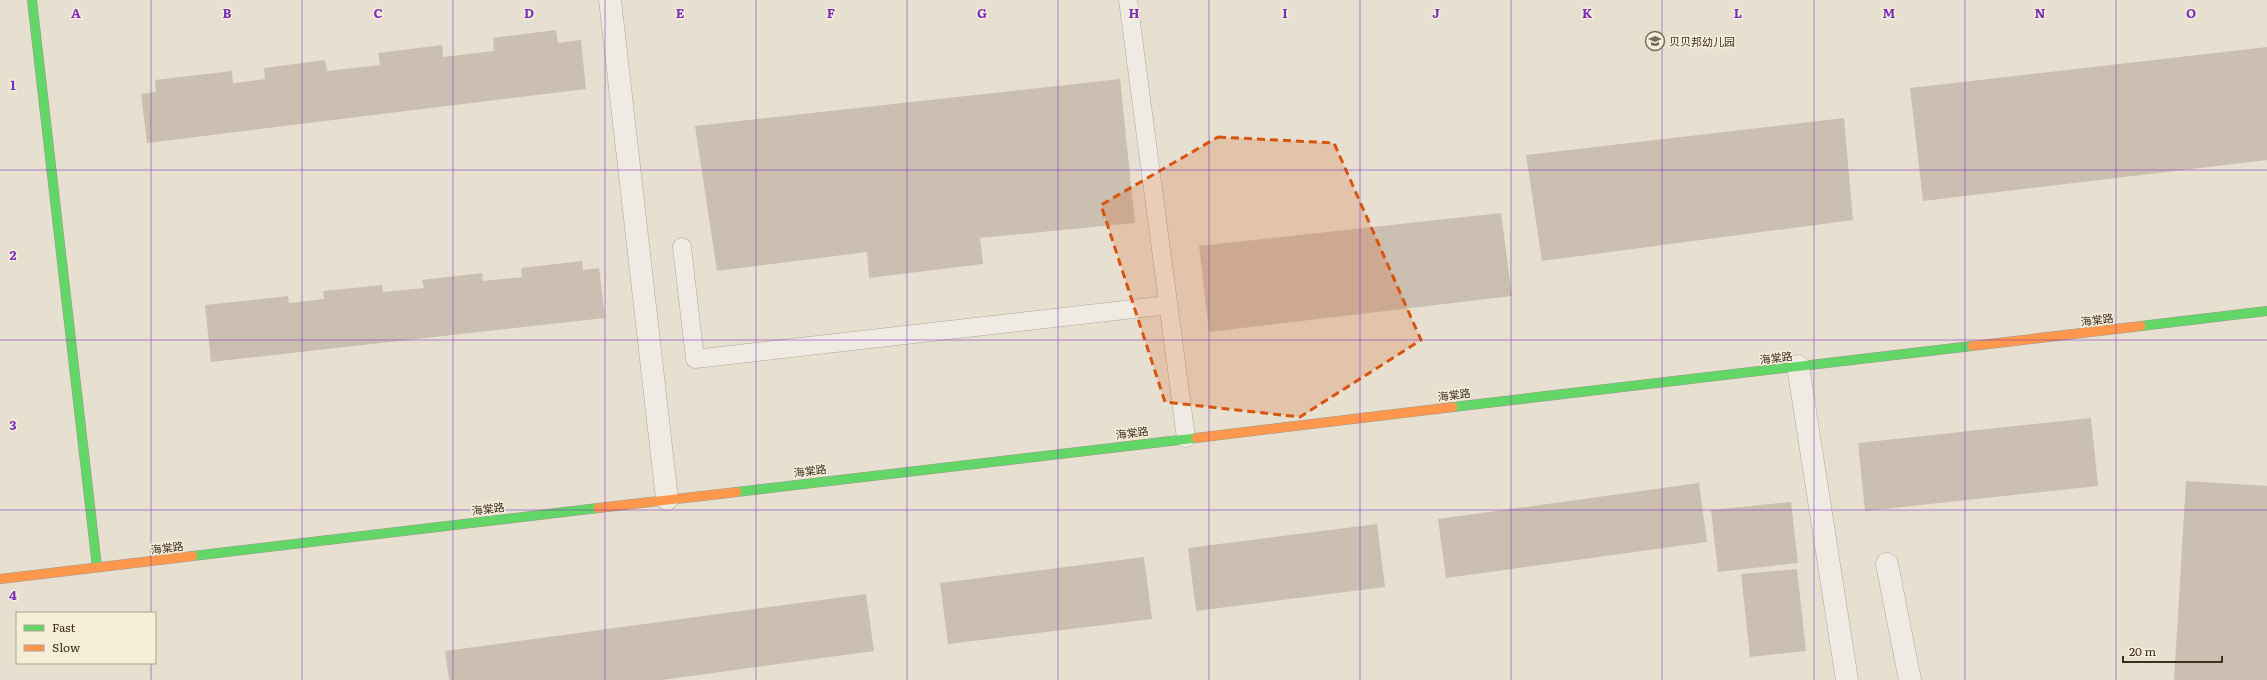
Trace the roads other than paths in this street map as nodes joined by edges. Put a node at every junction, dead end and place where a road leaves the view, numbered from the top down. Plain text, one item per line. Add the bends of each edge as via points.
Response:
1 (32, 0) edge
2 (610, 0) edge
3 (1128, 0) edge
4 (682, 248) dead end
5 (1168, 305) junction
6 (2267, 311) edge
7 (1798, 366) junction
8 (1186, 438) junction
9 (667, 499) junction
10 (1887, 564) dead end
11 (97, 567) junction
12 (0, 579) edge
13 (1847, 680) edge
14 (1910, 680) edge

1 - 11 street
2 - 9 street
3 - 5 lane
4 - 5 lane via 695,359
5 - 8 lane
6 - 7 street, 海棠路
7 - 8 street, 海棠路
7 - 13 street
8 - 9 street, 海棠路
9 - 11 street, 海棠路
10 - 14 street
11 - 12 street, 海棠路

